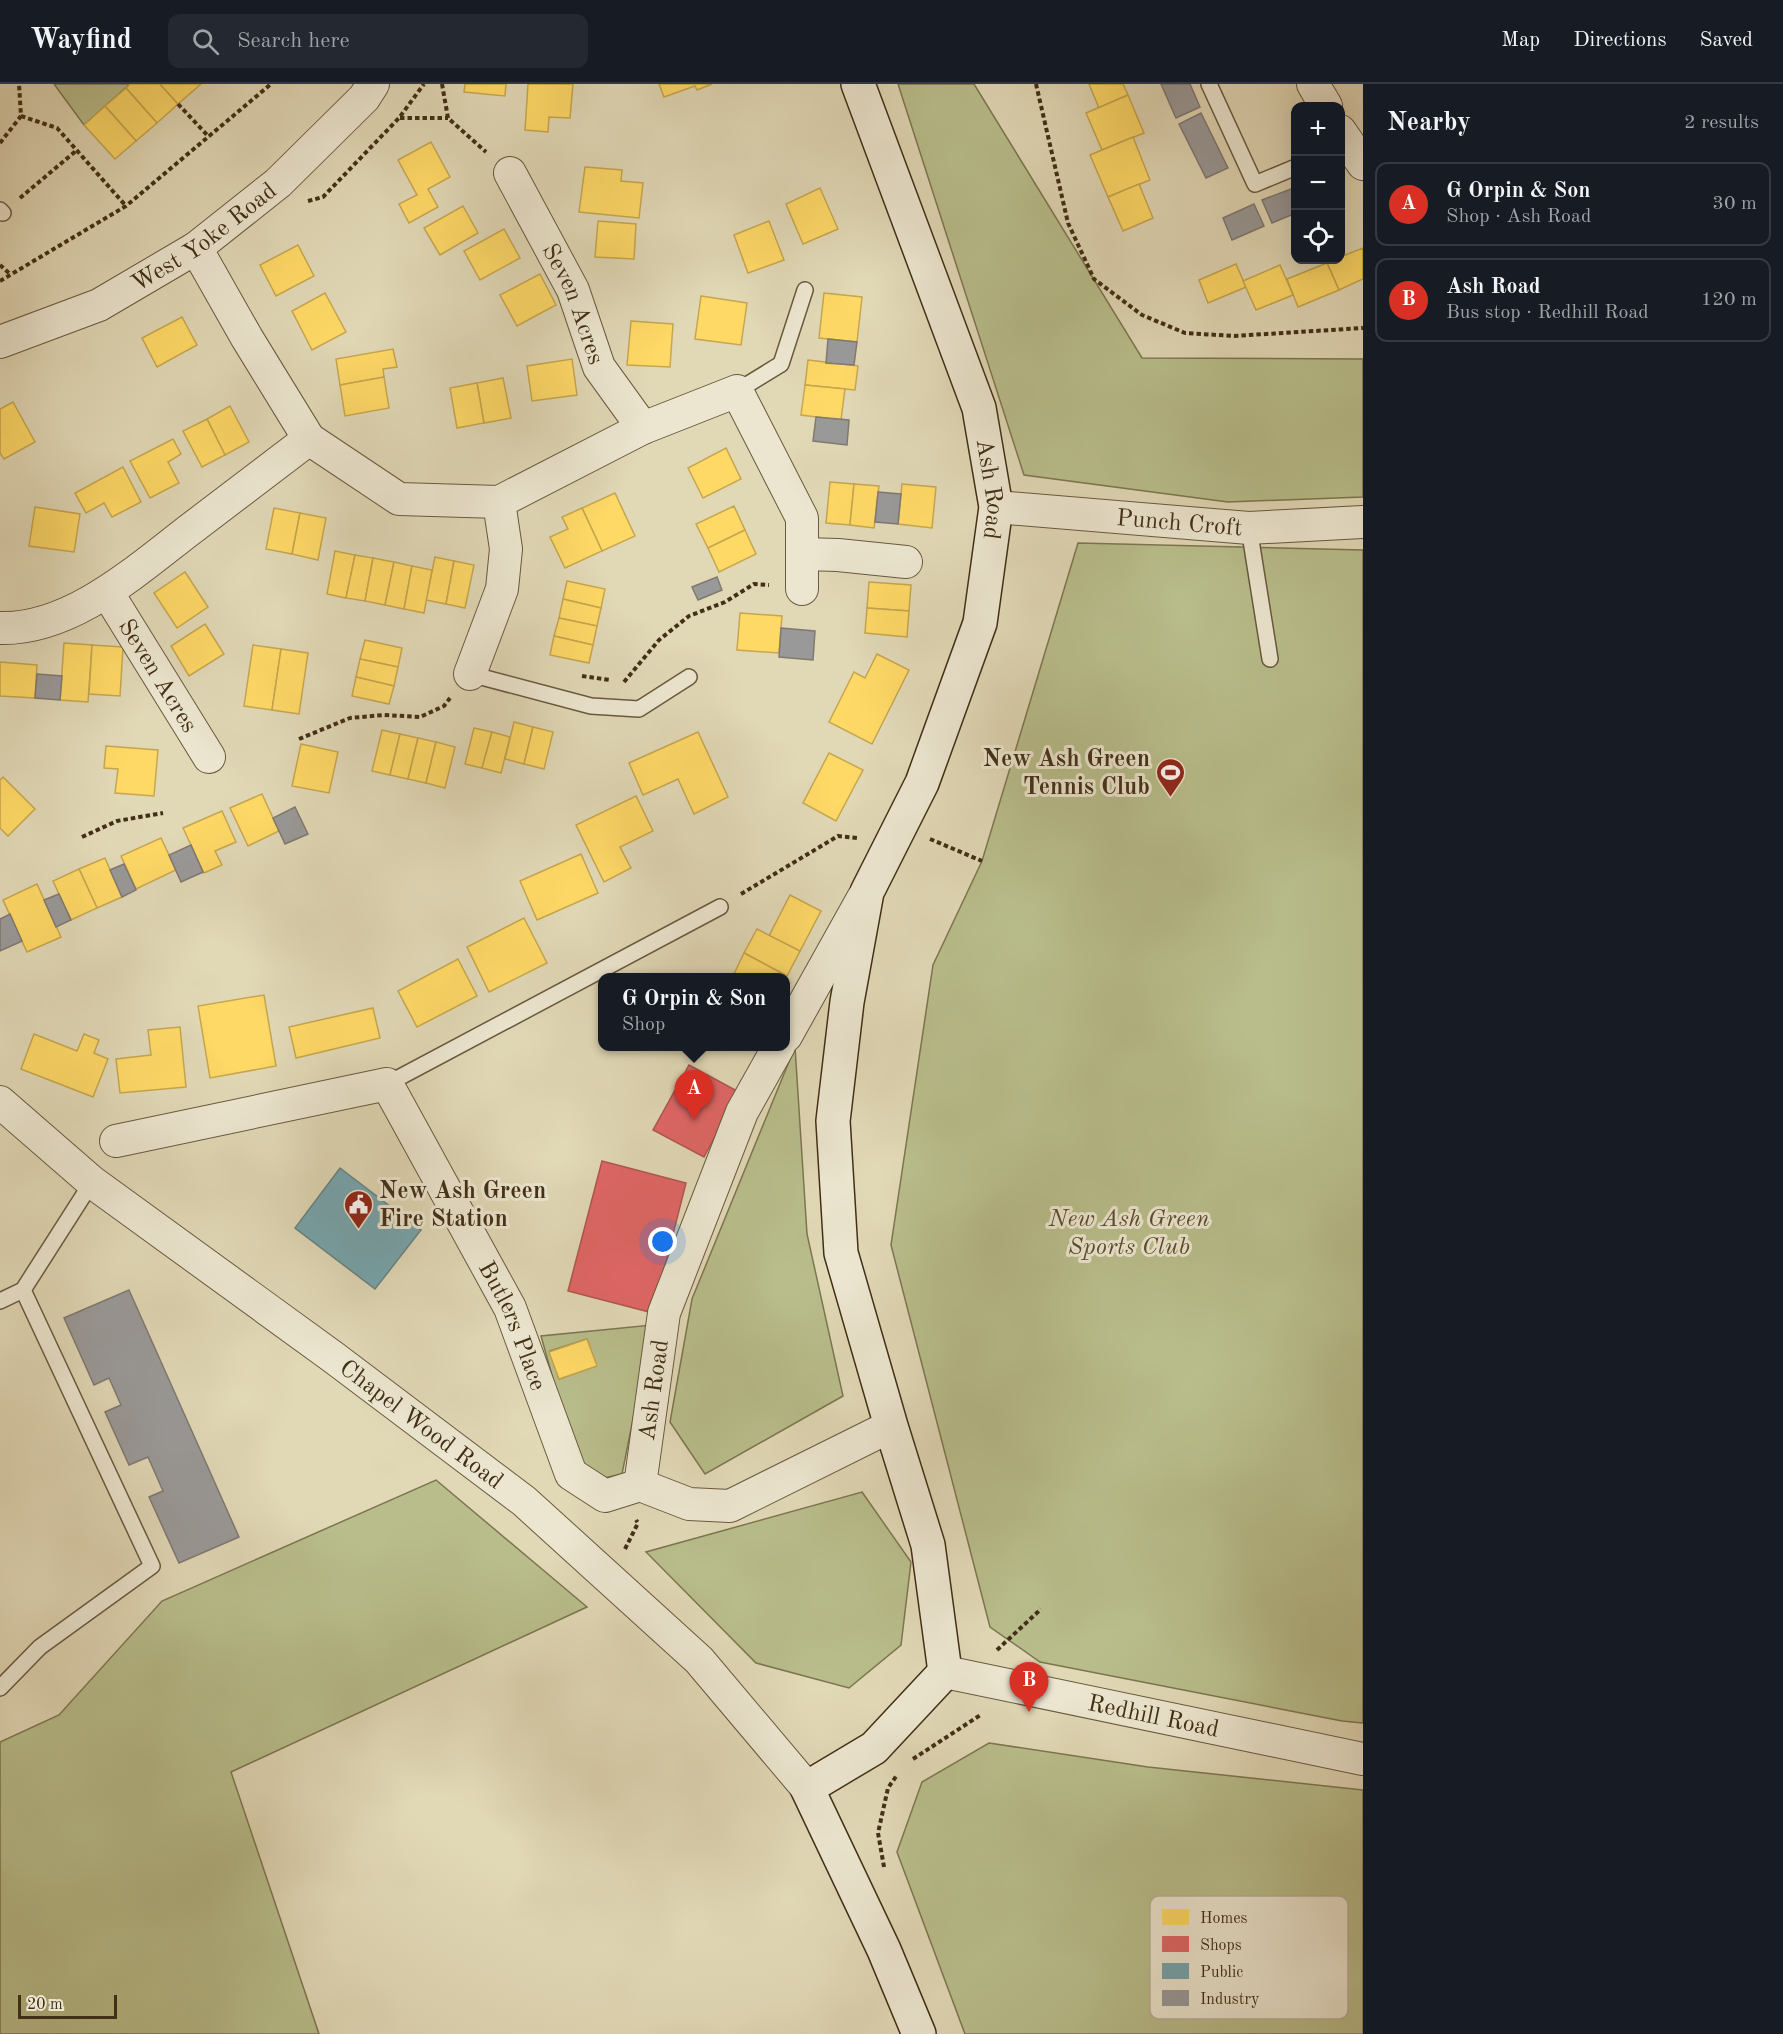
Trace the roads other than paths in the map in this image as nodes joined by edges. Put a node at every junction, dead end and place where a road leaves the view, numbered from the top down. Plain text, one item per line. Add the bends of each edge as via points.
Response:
1 (374, 84) edge
2 (858, 84) edge
3 (1209, 84) edge
4 (1313, 84) edge
5 (1324, 102) edge
6 (1291, 169) edge
7 (510, 173) road end
8 (196, 248) junction
9 (805, 290) dead end
10 (0, 342) edge
11 (737, 391) junction
12 (644, 428) junction
13 (309, 439) junction
14 (499, 502) junction
15 (996, 507) junction
16 (1363, 522) edge
17 (1249, 528) junction
18 (802, 554) junction
19 (906, 562) dead end
20 (802, 589) road end
21 (107, 592) junction
22 (0, 628) edge
23 (1270, 659) dead end
24 (470, 674) joint
25 (689, 677) dead end
26 (209, 757) dead end
27 (867, 892) junction
28 (720, 907) road end
29 (790, 1029) edge
30 (778, 1051) edge
31 (387, 1084) junction
32 (0, 1102) edge
33 (116, 1141) dead end
34 (92, 1182) junction
35 (22, 1290) junction
36 (0, 1301) edge
37 (891, 1426) junction
38 (632, 1488) junction
39 (956, 1675) junction
40 (0, 1686) edge
41 (1363, 1759) edge
42 (807, 1788) junction
43 (919, 2034) edge

1 - 8 street, West Yoke Road via 278,183
2 - 15 street, Ash Road via 979,408
3 - 6 lane via 1255,184
4 - 5 street
7 - 12 street, Seven Acres via 573,290 599,367
8 - 10 street, West Yoke Road via 99,306
8 - 13 street
9 - 11 lane via 781,364
11 - 12 street
11 - 18 street via 802,518
12 - 14 street
13 - 14 street via 399,499
13 - 21 street, Seven Acres
14 - 24 street via 506,549 502,589
15 - 17 street, Punch Croft
15 - 27 street, Ash Road via 980,623 922,783
16 - 17 street, Punch Croft
17 - 23 lane
18 - 19 street
18 - 20 street
21 - 22 street, Seven Acres via 56,618
21 - 26 street, Seven Acres
24 - 25 lane via 591,706 639,709
27 - 29 street, Ash Road
27 - 37 street, Ash Road via 833,1121 841,1253
28 - 31 lane
30 - 38 street, Ash Road via 742,1112 664,1313
31 - 33 street
31 - 38 street, Butlers Place via 510,1308 571,1474 605,1496
32 - 34 street, Chapel Wood Road
34 - 35 lane
34 - 42 street, Chapel Wood Road via 524,1501 699,1660
35 - 36 lane
35 - 40 lane via 152,1566 40,1647
37 - 38 street via 730,1506 689,1504
37 - 39 street, Ash Road via 928,1545
39 - 41 street, Redhill Road
39 - 42 street via 874,1748
42 - 43 street

